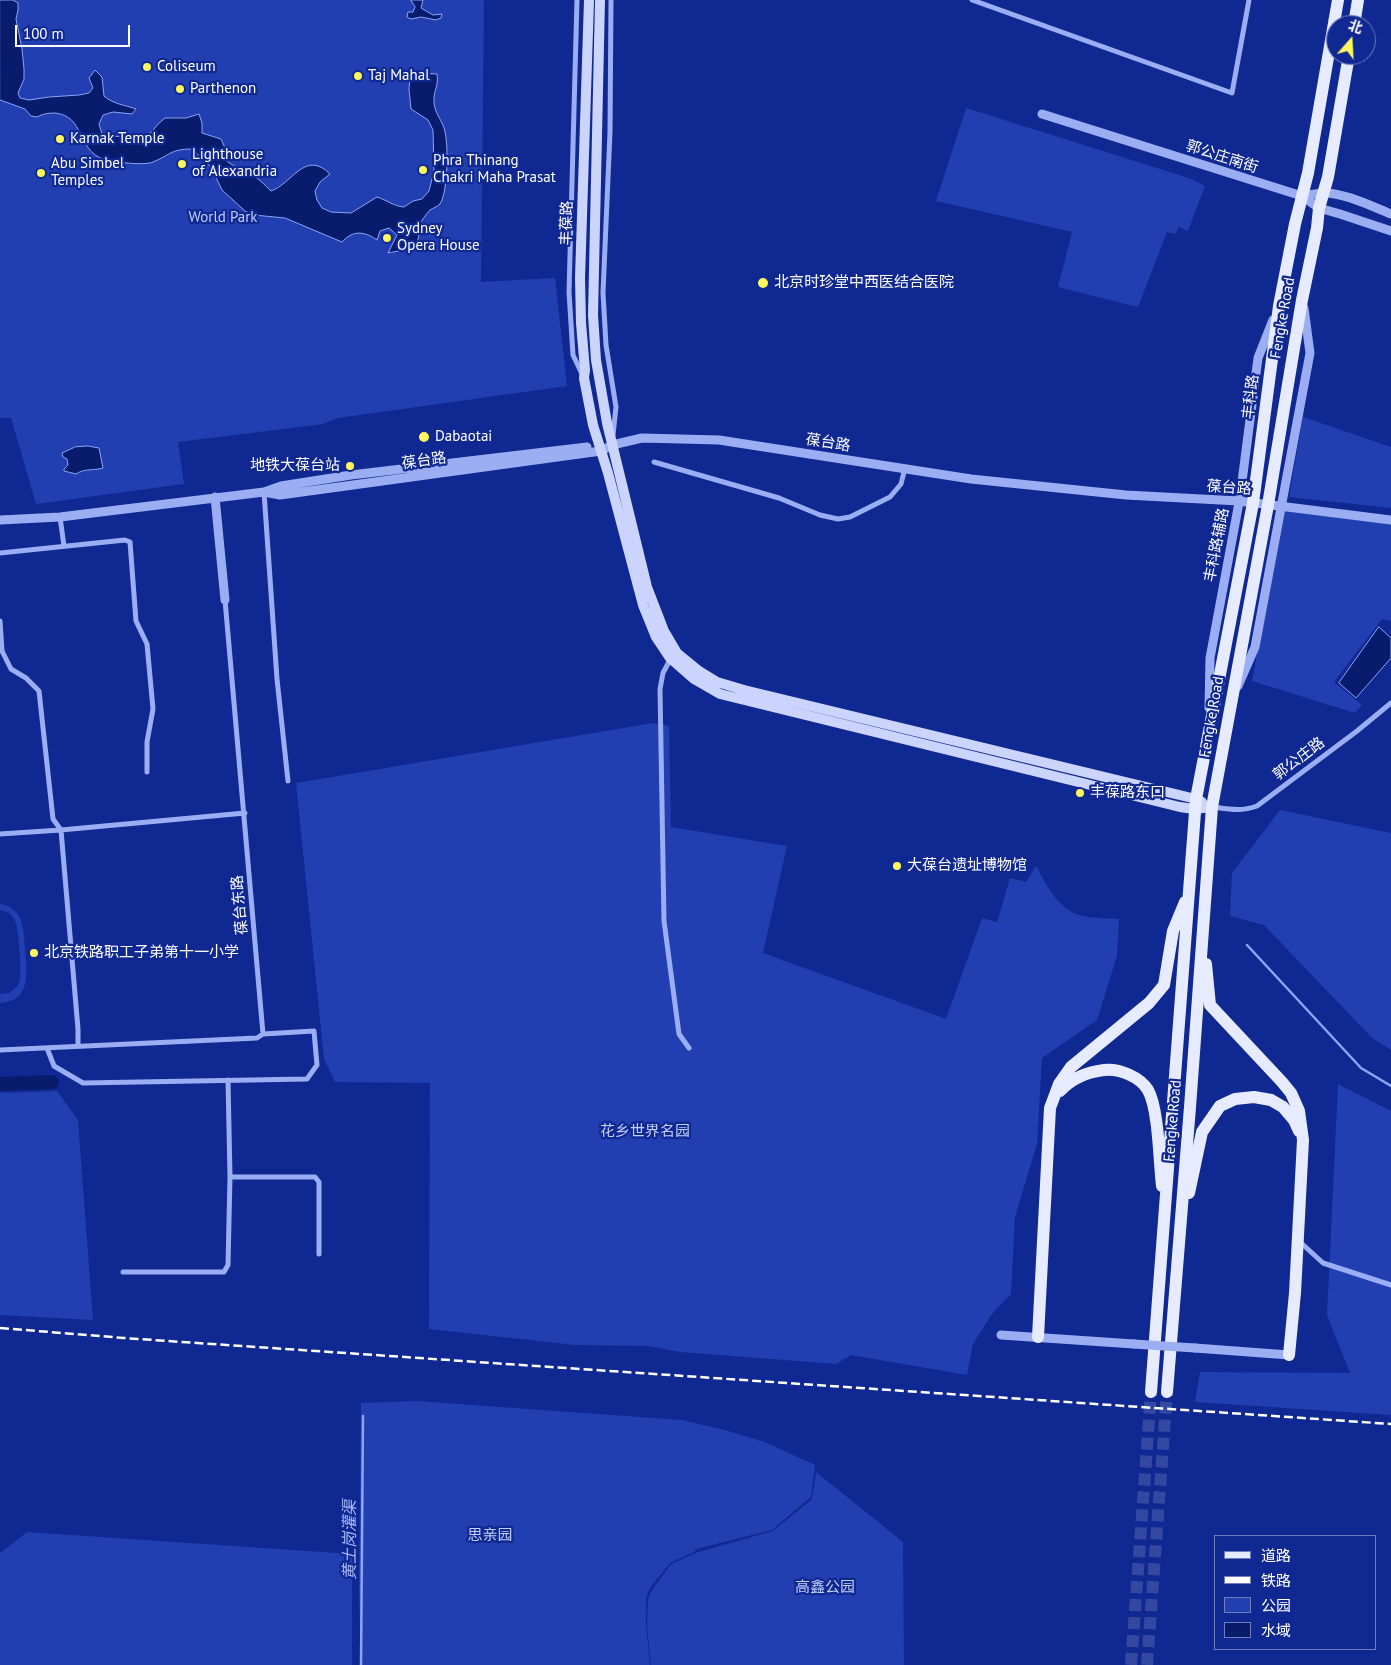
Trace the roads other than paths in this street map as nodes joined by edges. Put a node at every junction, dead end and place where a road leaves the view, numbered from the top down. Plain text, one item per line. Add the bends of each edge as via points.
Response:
1 (577, 0) edge
2 (589, 0) edge
3 (600, 0) edge
4 (610, 0) edge
5 (972, 0) edge
6 (1242, 0) edge
7 (1338, 0) edge
8 (1358, 0) edge
9 (1249, 1) edge
10 (1356, 15) edge
11 (1347, 65) edge
12 (1042, 114) dead end
13 (1323, 193) junction
14 (1302, 196) junction
15 (1320, 208) junction
16 (1391, 214) edge
17 (1391, 231) edge
18 (1302, 300) junction
19 (1279, 306) junction
20 (584, 378) junction
21 (612, 445) junction
22 (600, 448) junction
23 (654, 462) dead end
24 (905, 468) junction
25 (264, 492) junction
26 (215, 497) junction
27 (1240, 501) junction
28 (1253, 503) junction
29 (1268, 505) junction
30 (1281, 506) junction
31 (60, 517) junction
32 (0, 520) edge
33 (1391, 520) edge
34 (64, 546) junction
35 (0, 552) edge
36 (225, 600) joint
37 (0, 621) edge
38 (674, 655) junction
39 (1230, 704) junction
40 (1391, 704) edge
41 (1208, 733) junction
42 (147, 772) dead end
43 (288, 781) dead end
44 (1195, 804) junction
45 (1212, 807) junction
46 (245, 813) junction
47 (60, 830) junction
48 (0, 834) edge
49 (1189, 890) junction
50 (1203, 928) junction
51 (263, 1034) junction
52 (78, 1046) junction
53 (47, 1048) junction
54 (689, 1048) dead end
55 (0, 1050) edge
56 (228, 1080) junction
57 (1050, 1108) junction
58 (1303, 1140) junction
59 (230, 1177) junction
60 (1165, 1223) junction
61 (1180, 1227) junction
62 (1298, 1240) junction
63 (319, 1254) dead end
64 (123, 1272) dead end
65 (1391, 1285) edge
66 (1001, 1335) dead end
67 (1038, 1337) junction
68 (1289, 1355) joint
69 (1151, 1392) tunnel mouth
70 (1167, 1392) tunnel mouth

1 - 20 street via 569,301 573,355
2 - 20 main road, 丰葆路 via 580,296
3 - 21 main road, 丰葆路 via 593,315 596,360
4 - 21 street via 610,132 603,300 616,407
5 - 9 street via 1232,93
6 - 9 street
7 - 14 main road, 丰科路
8 - 10 main road
11 - 13 main road, Fengke Road
12 - 14 street, 郭公庄南街
13 - 14 street
13 - 15 main road, Fengke Road
13 - 16 street
14 - 15 street, 郭公庄南街
14 - 19 main road, 丰科路
15 - 17 street, 郭公庄南街
15 - 18 main road, Fengke Road
18 - 29 main road, Fengke Road
18 - 30 street via 1310,353
19 - 27 street, 丰科路辅路 via 1258,358
19 - 28 main road, 丰科路
20 - 22 main road, 丰葆路
21 - 22 street, 葆台路
21 - 24 street, 葆台路 via 642,438 720,440
21 - 38 main road, 丰葆路 via 647,587
22 - 25 street, 葆台路 via 351,475 281,486
22 - 38 main road, 丰葆路 via 643,605 656,637
23 - 24 street via 779,498 838,519 850,518 890,497 901,484
24 - 27 street, 葆台路 via 1126,495
25 - 26 street, 葆台路
25 - 43 street via 277,679
26 - 31 street, 葆台路
26 - 36 street
27 - 28 street, 葆台路
27 - 41 street, 丰科路辅路 via 1210,658
28 - 29 street, 葆台路
28 - 41 main road, 丰科路
29 - 30 street, 葆台路
29 - 39 main road, Fengke Road
30 - 33 street, 葆台路
30 - 39 street via 1255,647
31 - 32 street, 葆台路
31 - 34 street
34 - 35 street
34 - 42 street via 130,542 136,621 147,644 153,709 147,742
36 - 46 street, 葆台东路
37 - 47 street via 2,651 11,669 39,691 53,819
38 - 44 main road via 694,679 720,694
38 - 54 street via 663,673 660,689 664,921 679,1034
39 - 45 main road, Fengke Road
40 - 45 street, 郭公庄路 via 1257,806 1246,810
41 - 44 main road, 丰科路
44 - 45 main road
44 - 49 main road, Fengke Road
45 - 50 main road, Fengke Road
46 - 47 street
46 - 51 street, 葆台东路
47 - 48 street
47 - 52 street
49 - 57 main road via 1173,931 1164,985 1149,1003 1071,1067 1059,1084
49 - 60 main road, Fengke Road
50 - 58 main road via 1210,1005 1291,1093 1299,1112
50 - 61 main road, Fengke Road
51 - 52 street via 257,1038
51 - 56 street via 314,1031 317,1065 307,1079
52 - 53 street
53 - 55 street
53 - 56 street via 54,1066 83,1083
56 - 59 street
57 - 60 main road via 1061,1090 1074,1078 1091,1071 1108,1069 1124,1072 1148,1090 1155,1111
57 - 67 main road
58 - 61 main road via 1294,1120 1272,1100 1254,1097 1220,1106 1202,1132
58 - 62 main road
59 - 63 street via 315,1177 319,1182
59 - 64 street via 228,1265 224,1272
60 - 69 main road, Fengke Road
61 - 70 main road, Fengke Road
62 - 65 street via 1323,1263
62 - 68 main road
66 - 67 street
67 - 68 street, bridge

